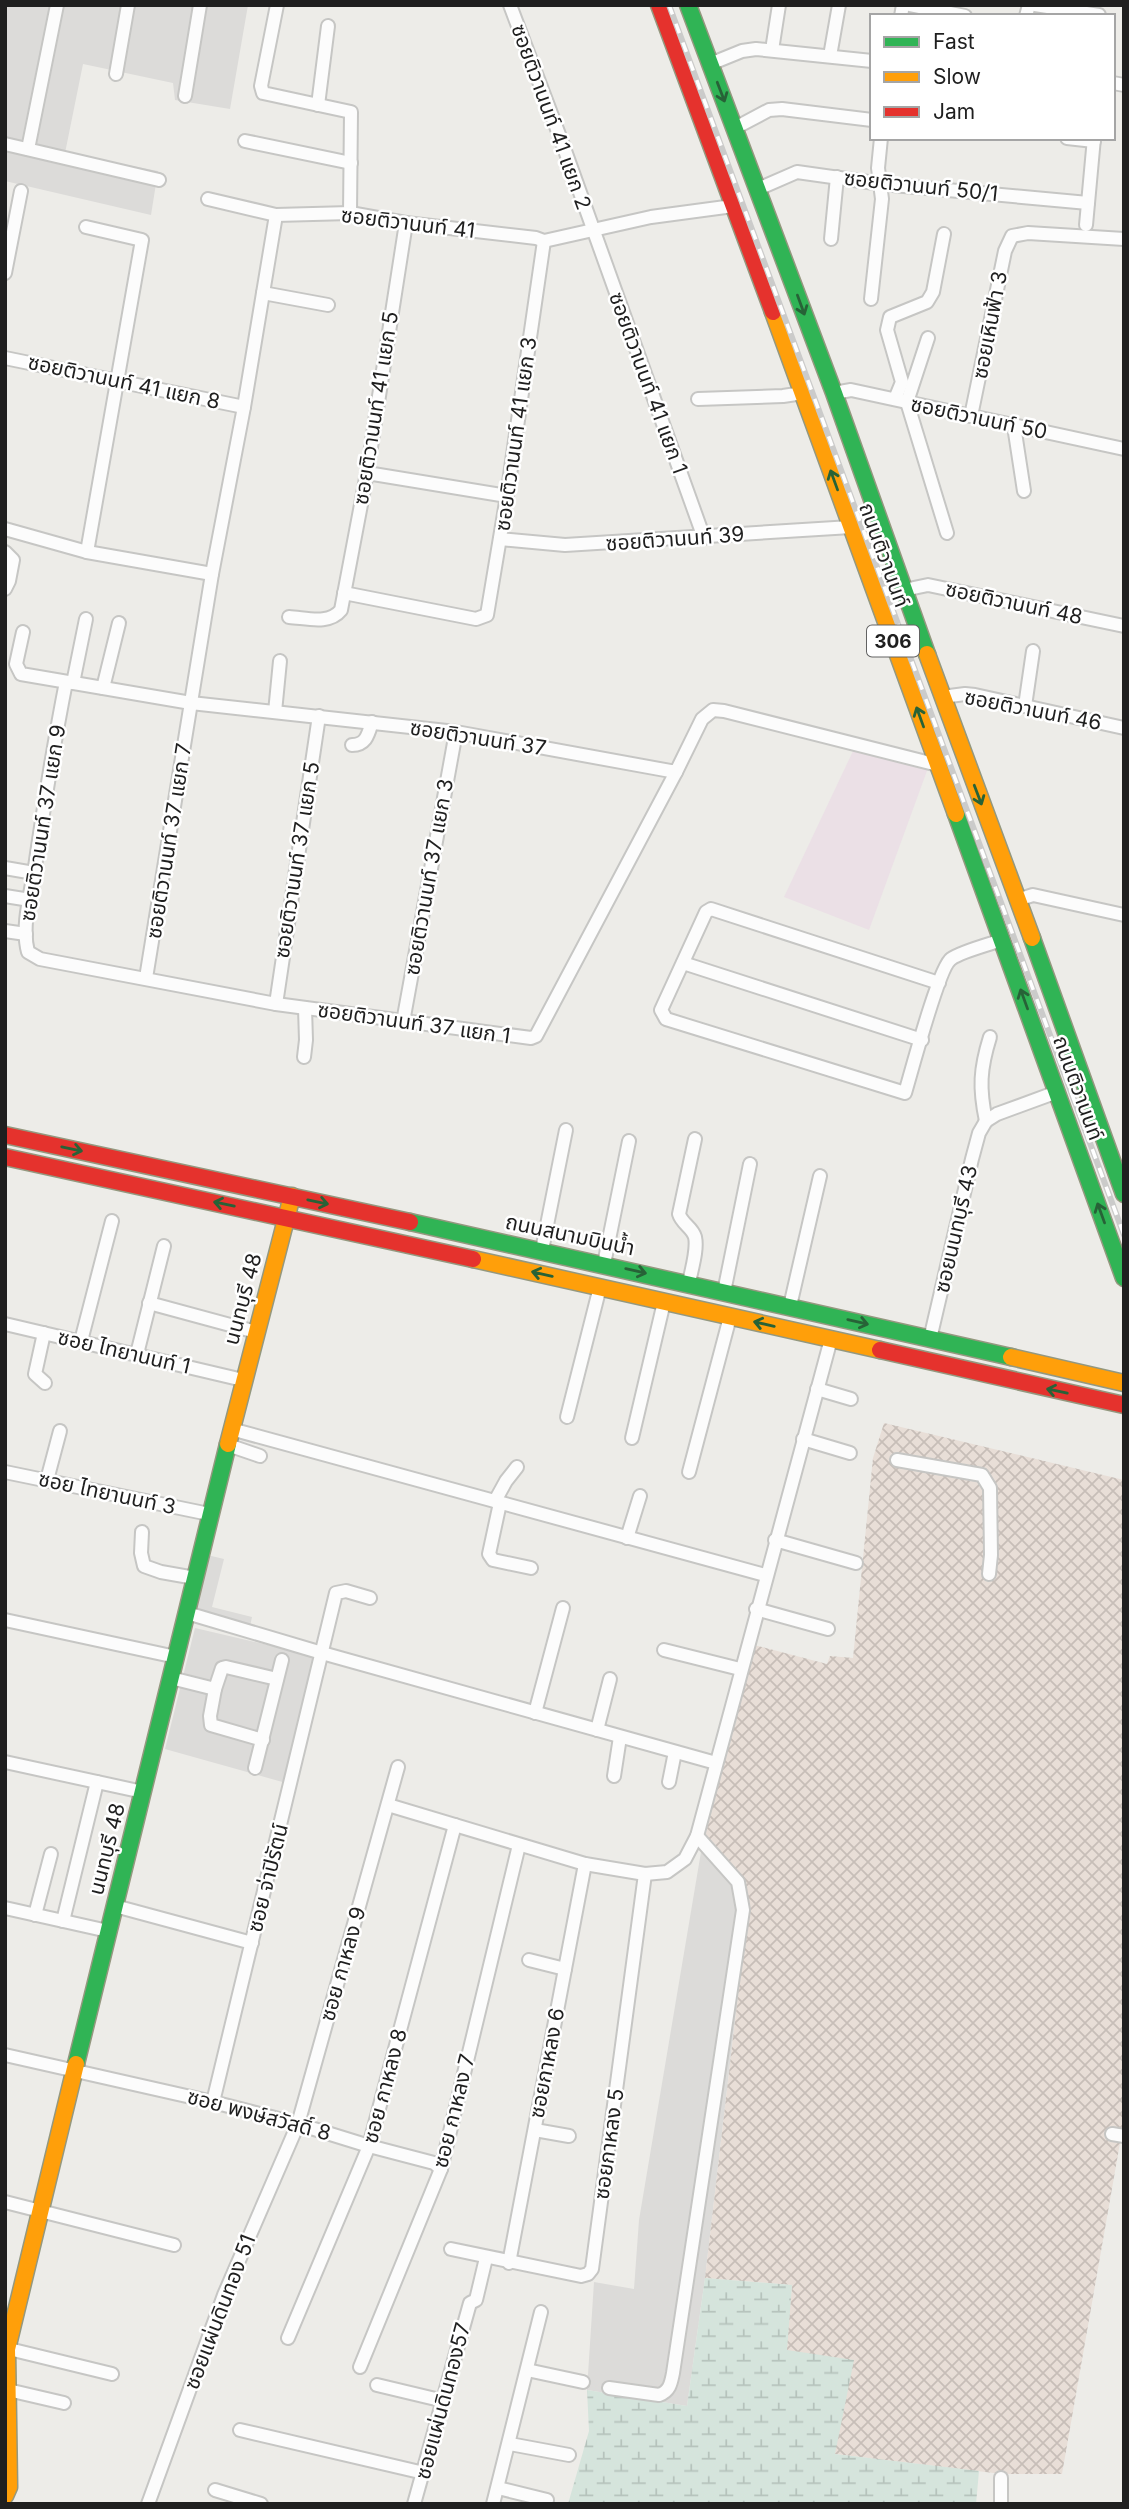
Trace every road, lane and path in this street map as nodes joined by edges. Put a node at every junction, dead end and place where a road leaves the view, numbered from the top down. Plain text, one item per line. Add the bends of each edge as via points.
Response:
1 (57, 5) edge
2 (128, 5) edge
3 (200, 5) edge
4 (277, 5) edge
5 (510, 5) edge
6 (659, 5) edge
7 (688, 5) edge
8 (779, 5) edge
9 (839, 5) edge
10 (910, 5) edge
11 (1035, 5) edge
12 (955, 14) edge
13 (1093, 14) edge
14 (328, 26) dead end
15 (772, 50) junction
16 (830, 56) junction
17 (870, 61) edge
18 (710, 64) junction
19 (116, 74) dead end
20 (185, 96) dead end
21 (318, 105) junction
22 (870, 120) edge
23 (735, 128) junction
24 (881, 140) edge
25 (1094, 140) edge
26 (245, 141) dead end
27 (5, 145) edge
28 (28, 149) junction
29 (351, 163) junction
30 (837, 177) junction
31 (159, 180) dead end
32 (881, 184) junction
33 (758, 189) junction
34 (21, 191) dead end
35 (208, 199) dead end
36 (1088, 203) junction
37 (733, 206) junction
38 (350, 213) junction
39 (276, 215) junction
40 (406, 223) junction
41 (1086, 225) dead end
42 (86, 227) dead end
43 (592, 229) junction
44 (944, 234) dead end
45 (831, 239) dead end
46 (1124, 239) edge
47 (544, 241) junction
48 (5, 273) edge
49 (263, 293) junction
50 (871, 299) dead end
51 (328, 305) dead end
52 (928, 338) dead end
53 (5, 358) edge
54 (117, 381) junction
55 (803, 393) junction
56 (834, 393) junction
57 (698, 399) dead end
58 (901, 401) junction
59 (243, 407) junction
60 (971, 416) junction
61 (1014, 425) junction
62 (1124, 449) edge
63 (367, 473) junction
64 (1024, 491) dead end
65 (507, 496) junction
66 (851, 527) junction
67 (5, 529) edge
68 (947, 533) dead end
69 (704, 538) junction
70 (500, 540) junction
71 (5, 552) edge
72 (87, 552) junction
73 (212, 574) junction
74 (5, 590) edge
75 (904, 590) junction
76 (344, 593) junction
77 (289, 617) dead end
78 (86, 619) dead end
79 (119, 623) dead end
80 (1124, 626) edge
81 (23, 632) dead end
82 (1033, 651) dead end
83 (280, 661) dead end
84 (70, 682) junction
85 (103, 688) junction
86 (943, 697) junction
87 (191, 703) junction
88 (1025, 706) junction
89 (275, 712) junction
90 (319, 716) junction
91 (372, 722) junction
92 (1124, 728) edge
93 (456, 732) junction
94 (955, 733) junction
95 (929, 741) junction
96 (352, 745) dead end
97 (939, 765) junction
98 (676, 772) junction
99 (5, 868) edge
100 (34, 873) junction
101 (5, 896) edge
102 (30, 900) junction
103 (1017, 900) junction
104 (1124, 915) edge
105 (5, 931) edge
106 (26, 934) junction
107 (1002, 940) junction
108 (40, 959) joint
109 (683, 963) junction
110 (146, 978) junction
111 (939, 983) junction
112 (276, 1004) junction
113 (305, 1008) junction
114 (403, 1022) junction
115 (990, 1037) dead end
116 (922, 1040) junction
117 (304, 1057) dead end
118 (1057, 1092) junction
119 (986, 1121) junction
120 (566, 1130) dead end
121 (5, 1135) edge
122 (695, 1139) dead end
123 (629, 1141) dead end
124 (5, 1157) edge
125 (750, 1164) dead end
126 (820, 1176) dead end
127 (1124, 1194) edge
128 (292, 1196) junction
129 (286, 1217) junction
130 (112, 1221) dead end
131 (164, 1246) dead end
132 (542, 1250) junction
133 (604, 1264) junction
134 (1124, 1278) edge
135 (689, 1283) junction
136 (600, 1287) junction
137 (724, 1292) junction
138 (664, 1302) junction
139 (149, 1303) junction
140 (790, 1306) junction
141 (730, 1317) junction
142 (5, 1324) edge
143 (256, 1332) junction
144 (44, 1333) junction
145 (831, 1339) junction
146 (930, 1339) junction
147 (81, 1341) junction
148 (137, 1354) junction
149 (243, 1380) junction
150 (45, 1383) dead end
151 (1124, 1383) edge
152 (817, 1390) junction
153 (851, 1399) dead end
154 (1124, 1405) edge
155 (567, 1417) dead end
156 (60, 1431) dead end
157 (230, 1437) junction
158 (632, 1438) dead end
159 (803, 1439) junction
160 (850, 1453) dead end
161 (260, 1456) dead end
162 (897, 1460) dead end
163 (517, 1467) dead end
164 (5, 1472) edge
165 (689, 1472) dead end
166 (47, 1480) junction
167 (640, 1496) dead end
168 (497, 1502) junction
169 (209, 1514) junction
170 (142, 1532) dead end
171 (627, 1538) junction
172 (775, 1540) junction
173 (856, 1563) dead end
174 (531, 1568) dead end
175 (989, 1574) dead end
176 (765, 1576) junction
177 (195, 1578) junction
178 (370, 1598) dead end
179 (563, 1608) dead end
180 (756, 1609) junction
181 (187, 1613) junction
182 (5, 1621) edge
183 (828, 1629) dead end
184 (664, 1650) dead end
185 (322, 1653) junction
186 (176, 1657) junction
187 (282, 1660) dead end
188 (740, 1669) junction
189 (171, 1678) junction
190 (277, 1679) junction
191 (610, 1679) dead end
192 (215, 1689) junction
193 (534, 1713) junction
194 (597, 1730) junction
195 (620, 1737) junction
196 (262, 1740) junction
197 (675, 1752) junction
198 (5, 1762) edge
199 (716, 1763) junction
200 (398, 1767) dead end
201 (255, 1768) dead end
202 (614, 1776) dead end
203 (97, 1782) junction
204 (669, 1782) dead end
205 (143, 1792) junction
206 (388, 1805) junction
207 (455, 1825) junction
208 (696, 1836) junction
209 (519, 1846) junction
210 (51, 1854) dead end
211 (586, 1864) junction
212 (645, 1874) junction
213 (114, 1906) junction
214 (5, 1908) edge
215 (35, 1915) junction
216 (63, 1921) junction
217 (108, 1931) junction
218 (251, 1943) junction
219 (529, 1960) dead end
220 (565, 1969) junction
221 (5, 2055) edge
222 (74, 2070) junction
223 (213, 2102) junction
224 (298, 2124) junction
225 (534, 2130) junction
226 (569, 2136) dead end
227 (369, 2146) junction
228 (441, 2169) junction
229 (5, 2202) edge
230 (40, 2210) junction
231 (174, 2245) dead end
232 (451, 2249) dead end
233 (486, 2258) junction
234 (509, 2263) junction
235 (541, 2312) dead end
236 (288, 2339) dead end
237 (6, 2348) edge
238 (360, 2367) dead end
239 (527, 2370) junction
240 (112, 2374) dead end
241 (583, 2382) dead end
242 (377, 2385) dead end
243 (609, 2388) dead end
244 (8, 2390) junction
245 (444, 2401) junction
246 (64, 2403) dead end
247 (240, 2430) dead end
248 (510, 2444) junction
249 (569, 2455) dead end
250 (424, 2473) junction
251 (1001, 2478) dead end
252 (498, 2488) junction
253 (6, 2490) edge
254 (215, 2490) dead end
255 (547, 2500) dead end
256 (148, 2504) edge
257 (261, 2504) edge
258 (414, 2504) edge
259 (494, 2504) edge
260 (1001, 2504) edge

1 - 28 street
2 - 19 street
3 - 20 street
4 - 21 street via 263,93
5 - 43 street, ซอยติวานนท์ 41 แยก 2
6 - 37 main road, ถนนติวานนท์ / 306
7 - 18 main road, ถนนติวานนท์ / 306
8 - 15 street
9 - 16 street
10 - 12 street
11 - 13 street
14 - 21 street
15 - 16 street
15 - 18 street via 742,51
16 - 17 street
18 -> 23 main road, ถนนติวานนท์ / 306
21 - 29 street via 351,112
22 - 23 street via 782,108
23 - 33 main road, ถนนติวานนท์ / 306
24 - 32 street
25 - 36 street
26 - 29 street
27 - 28 street
28 - 31 street
29 - 38 street
30 - 32 street, ซอยติวานนท์ 50/1
30 - 33 street, ซอยติวานนท์ 50/1 via 797,172
30 - 45 street
32 - 36 street, ซอยติวานนท์ 50/1
32 - 50 street
33 -> 56 main road, ถนนติวานนท์ / 306
34 - 48 street
35 - 39 street, ซอยติวานนท์ 41
36 - 41 street
37 - 43 street, ซอยติวานนท์ 41
37 - 55 main road, ถนนติวานนท์ / 306
38 - 39 street, ซอยติวานนท์ 41
38 - 40 street, ซอยติวานนท์ 41
39 - 49 street
40 - 47 street, ซอยติวานนท์ 41
40 - 63 street, ซอยติวานนท์ 41 แยก 5
42 - 54 street via 142,240
43 - 47 street, ซอยติวานนท์ 41
43 - 69 street, ซอยติวานนท์ 41 แยก 1
44 - 58 street via 927,302 890,317 887,330 902,382
46 - 60 street, ซอยเหินฟ้า 3 via 1013,236 1005,251
47 - 65 street, ซอยติวานนท์ 41 แยก 3
49 - 51 street
49 - 59 street
52 - 58 street
53 - 54 street, ซอยติวานนท์ 41 แยก 8
54 - 59 street, ซอยติวานนท์ 41 แยก 8
54 - 72 street
55 - 57 street
66 -> 55 main road, ถนนติวานนท์ / 306
56 - 58 street, ซอยติวานนท์ 50 via 851,390
56 - 75 main road, ถนนติวานนท์ / 306
58 - 60 street, ซอยติวานนท์ 50
58 - 68 street
59 - 73 street
60 - 61 street, ซอยติวานนท์ 50
61 - 62 street, ซอยติวานนท์ 50
61 - 64 street
63 - 65 street
63 - 76 street, ซอยติวานนท์ 41 แยก 5
65 - 70 street, ซอยติวานนท์ 41 แยก 3
66 - 69 street, ซอยติวานนท์ 39
95 -> 66 main road, ถนนติวานนท์ / 306
67 - 72 street
69 - 70 street, ซอยติวานนท์ 39 via 565,545
70 - 76 street, ซอยติวานนท์ 41 แยก 3 via 486,615 476,619
71 - 74 street via 13,560
72 - 73 street
73 - 87 street, ซอยติวานนท์ 37 แยก 7
75 - 80 street, ซอยติวานนท์ 48 via 928,585
75 - 86 main road, ถนนติวานนท์ / 306
76 - 77 street via 335,617
78 - 84 street, ซอยติวานนท์ 37 แยก 9
79 - 85 street
81 - 84 street, ซอยติวานนท์ 37 via 16,664 21,674
82 - 88 street
83 - 89 street
84 - 85 street, ซอยติวานนท์ 37
84 - 100 street, ซอยติวานนท์ 37 แยก 9 via 52,755
85 - 87 street, ซอยติวานนท์ 37
86 - 88 street, ซอยติวานนท์ 46 via 965,694
86 - 94 main road, ถนนติวานนท์ / 306
87 - 89 street, ซอยติวานนท์ 37
87 - 110 street, ซอยติวานนท์ 37 แยก 7
88 - 92 street, ซอยติวานนท์ 46
89 - 90 street, ซอยติวานนท์ 37
90 - 91 street, ซอยติวานนท์ 37
90 - 112 street, ซอยติวานนท์ 37 แยก 5
91 - 93 street, ซอยติวานนท์ 37
91 - 96 street via 364,742
93 - 98 street, ซอยติวานนท์ 37
93 - 114 street, ซอยติวานนท์ 37 แยก 3
94 - 95 main road
94 -> 103 main road, ถนนติวานนท์ / 306
95 - 97 main road, ถนนติวานนท์ / 306
97 - 98 street via 713,710 702,719
97 - 107 main road, ถนนติวานนท์ / 306
98 - 114 street, ซอยติวานนท์ 37 แยก 1 via 536,1036
99 - 100 street
100 - 102 street, ซอยติวานนท์ 37 แยก 9
101 - 102 street
102 - 106 street, ซอยติวานนท์ 37 แยก 9
103 - 104 street via 1033,895
103 - 127 main road, ถนนติวานนท์ / 306
105 - 106 street
106 - 108 street, ซอยติวานนท์ 37 แยก 9 via 28,952
107 - 111 street via 950,959
118 -> 107 main road, ถนนติวานนท์ / 306
108 - 110 street, ซอยติวานนท์ 37 แยก 1
109 - 111 street via 711,909
109 - 116 street
109 - 116 street via 661,1010 666,1019 905,1093
110 - 112 street, ซอยติวานนท์ 37 แยก 1
111 - 116 street
112 - 113 street, ซอยติวานนท์ 37 แยก 1
113 - 114 street, ซอยติวานนท์ 37 แยก 1
113 - 117 street
115 - 119 street via 981,1064
118 - 119 street
134 -> 118 main road, ถนนติวานนท์ / 306
119 - 146 street, ซอยนนทบุรี 43 via 972,1159
120 - 132 street
121 -> 128 main road, ถนนสนามบินน้ำ
122 - 135 street via 679,1214 696,1240
123 - 133 street
129 -> 124 main road, ถนนสนามบินน้ำ
125 - 137 street
126 - 140 street
128 - 129 main road, นนทบุรี 48
128 -> 132 main road, ถนนสนามบินน้ำ
136 -> 129 main road, ถนนสนามบินน้ำ
129 - 143 main road, นนทบุรี 48
130 - 147 street
131 - 139 street
132 - 133 main road, ถนนสนามบินน้ำ
133 -> 135 main road, ถนนสนามบินน้ำ
135 - 137 main road, ถนนสนามบินน้ำ
136 - 138 main road, ถนนสนามบินน้ำ
136 - 155 street
137 - 140 main road, ถนนสนามบินน้ำ
138 - 141 main road, ถนนสนามบินน้ำ
138 - 158 street
139 - 143 street
139 - 148 street
140 -> 146 main road, ถนนสนามบินน้ำ
145 -> 141 main road, ถนนสนามบินน้ำ
141 - 165 street
142 - 144 street, ซอย ไทยานนท์ 1
143 - 149 main road, นนทบุรี 48
144 - 147 street, ซอย ไทยานนท์ 1
144 - 150 street via 35,1374
145 - 152 street
154 -> 145 main road, ถนนสนามบินน้ำ
146 - 151 main road, ถนนสนามบินน้ำ
147 - 148 street, ซอย ไทยานนท์ 1
148 - 149 street, ซอย ไทยานนท์ 1
149 - 157 main road, นนทบุรี 48
152 - 153 street
152 - 159 street
156 - 166 street
157 - 161 street
157 - 168 street
157 - 169 main road, นนทบุรี 48
159 - 160 street
159 - 172 street
162 - 175 street via 982,1475 987,1480
163 - 168 street
164 - 166 street, ซอย ไทยานนท์ 3
166 - 169 street, ซอย ไทยานนท์ 3
167 - 171 street
168 - 171 street
168 - 174 street via 489,1554 493,1560
169 - 177 main road, นนทบุรี 48
170 - 177 street via 144,1566
171 - 176 street
172 - 173 street
172 - 176 street
176 - 180 street
177 - 181 main road, นนทบุรี 48
178 - 185 street, ซอย จ่าปิรัตน์ via 336,1593
179 - 193 street
180 - 183 street
180 - 188 street
181 - 185 street
181 - 186 main road, นนทบุรี 48
182 - 186 street
184 - 188 street
185 - 193 street
185 - 218 street, ซอย จ่าปิรัตน์
186 - 189 main road, นนทบุรี 48
187 - 190 street
188 - 199 street
189 - 192 street
189 - 205 main road, นนทบุรี 48
190 - 192 street via 222,1668
190 - 196 street
191 - 194 street
192 - 196 street via 211,1725
193 - 194 street
194 - 195 street
195 - 197 street
195 - 202 street
196 - 201 street
197 - 199 street
197 - 204 street
198 - 203 street
199 - 208 street
200 - 206 street, ซอย กาหลง 9
203 - 205 street
203 - 216 street
205 - 213 main road, นนทบุรี 48
206 - 207 street
206 - 224 street, ซอย กาหลง 9
207 - 209 street
207 - 227 street, ซอย กาหลง 8
208 - 212 street via 685,1859 667,1872
208 - 243 street via 738,1882 743,1910 673,2373 669,2388 660,2395
209 - 211 street
209 - 228 street, ซอย กาหลง 7
210 - 215 street
211 - 212 street
211 - 220 street, ซอยกาหลง 6
212 - 234 street, ซอยกาหลง 5 via 592,2269 581,2276
213 - 217 main road, นนทบุรี 48
213 - 218 street
214 - 215 street
215 - 216 street
216 - 217 street
217 - 222 main road, นนทบุรี 48
218 - 223 street, ซอย จ่าปิรัตน์
219 - 220 street
220 - 225 street, ซอยกาหลง 6
221 - 222 street, ซอย พงษ์สวัสดิ์ 8
222 - 223 street, ซอย พงษ์สวัสดิ์ 8
222 - 230 main road, นนทบุรี 48
223 - 224 street, ซอย พงษ์สวัสดิ์ 8
224 - 227 street, ซอย พงษ์สวัสดิ์ 8
224 - 256 street, ซอยแผ่นดินทอง 51 via 224,2295
225 - 226 street
225 - 234 street, ซอยกาหลง 6
227 - 228 street, ซอย พงษ์สวัสดิ์ 8 via 434,2163
227 - 236 street, ซอย กาหลง 8
228 - 238 street, ซอย กาหลง 7
229 - 230 street
230 - 231 street
230 - 237 main road, นนทบุรี 48
232 - 233 street, ซอยกาหลง 5
233 - 234 street, ซอยกาหลง 5
233 - 245 street, ซอยแผ่นดินทอง57
235 - 239 street
237 - 240 street
237 - 244 main road, นนทบุรี 48
239 - 241 street
239 - 248 street
242 - 245 street
244 - 246 street
244 - 253 main road, นนทบุรี 48
245 - 250 street, ซอยแผ่นดินทอง57
247 - 250 street
248 - 249 street
248 - 252 street
250 - 258 street, ซอยแผ่นดินทอง57
251 - 260 street
252 - 255 street
252 - 259 street
254 - 257 street

